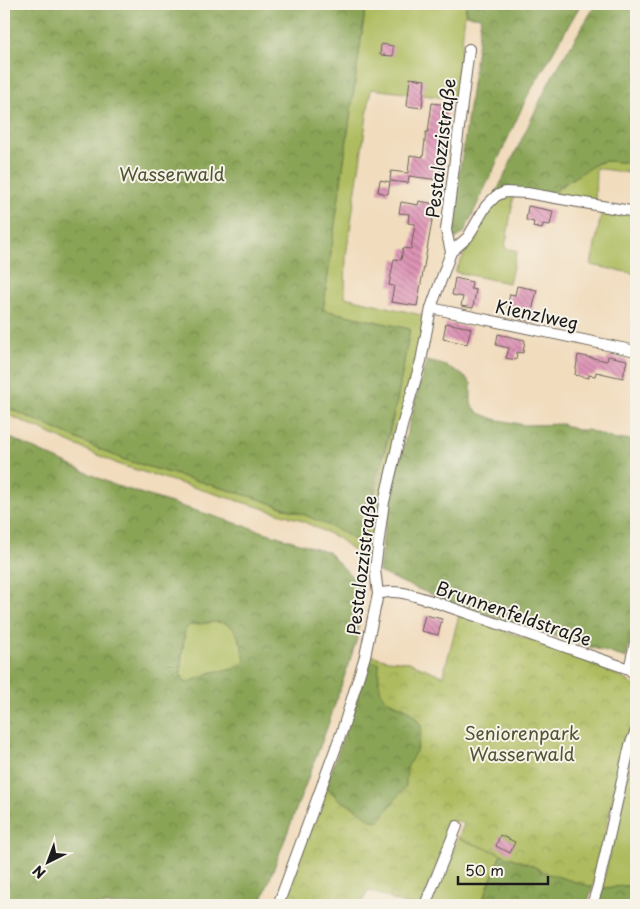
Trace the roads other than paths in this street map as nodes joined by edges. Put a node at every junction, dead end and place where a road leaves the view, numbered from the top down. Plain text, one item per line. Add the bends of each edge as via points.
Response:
1 (469, 49) dead end
2 (636, 212) edge
3 (451, 252) junction
4 (430, 308) junction
5 (636, 351) edge
6 (378, 594) junction
7 (636, 639) edge
8 (633, 673) edge
9 (636, 730) edge
10 (457, 826) dead end
11 (278, 905) edge
12 (425, 905) edge
13 (592, 905) edge

1 - 3 street, Pestalozzistraße via 446,230
2 - 3 street, Pestalozzistraße via 505,192 486,206 468,237
3 - 4 street, Pestalozzistraße
4 - 5 street, Kienzlweg
4 - 6 street, Pestalozzistraße via 384,502 375,569
6 - 8 street, Brunnenfeldstraße via 401,592
6 - 11 street, Pestalozzistraße via 365,656 342,731
7 - 8 street
9 - 13 street
10 - 12 street

